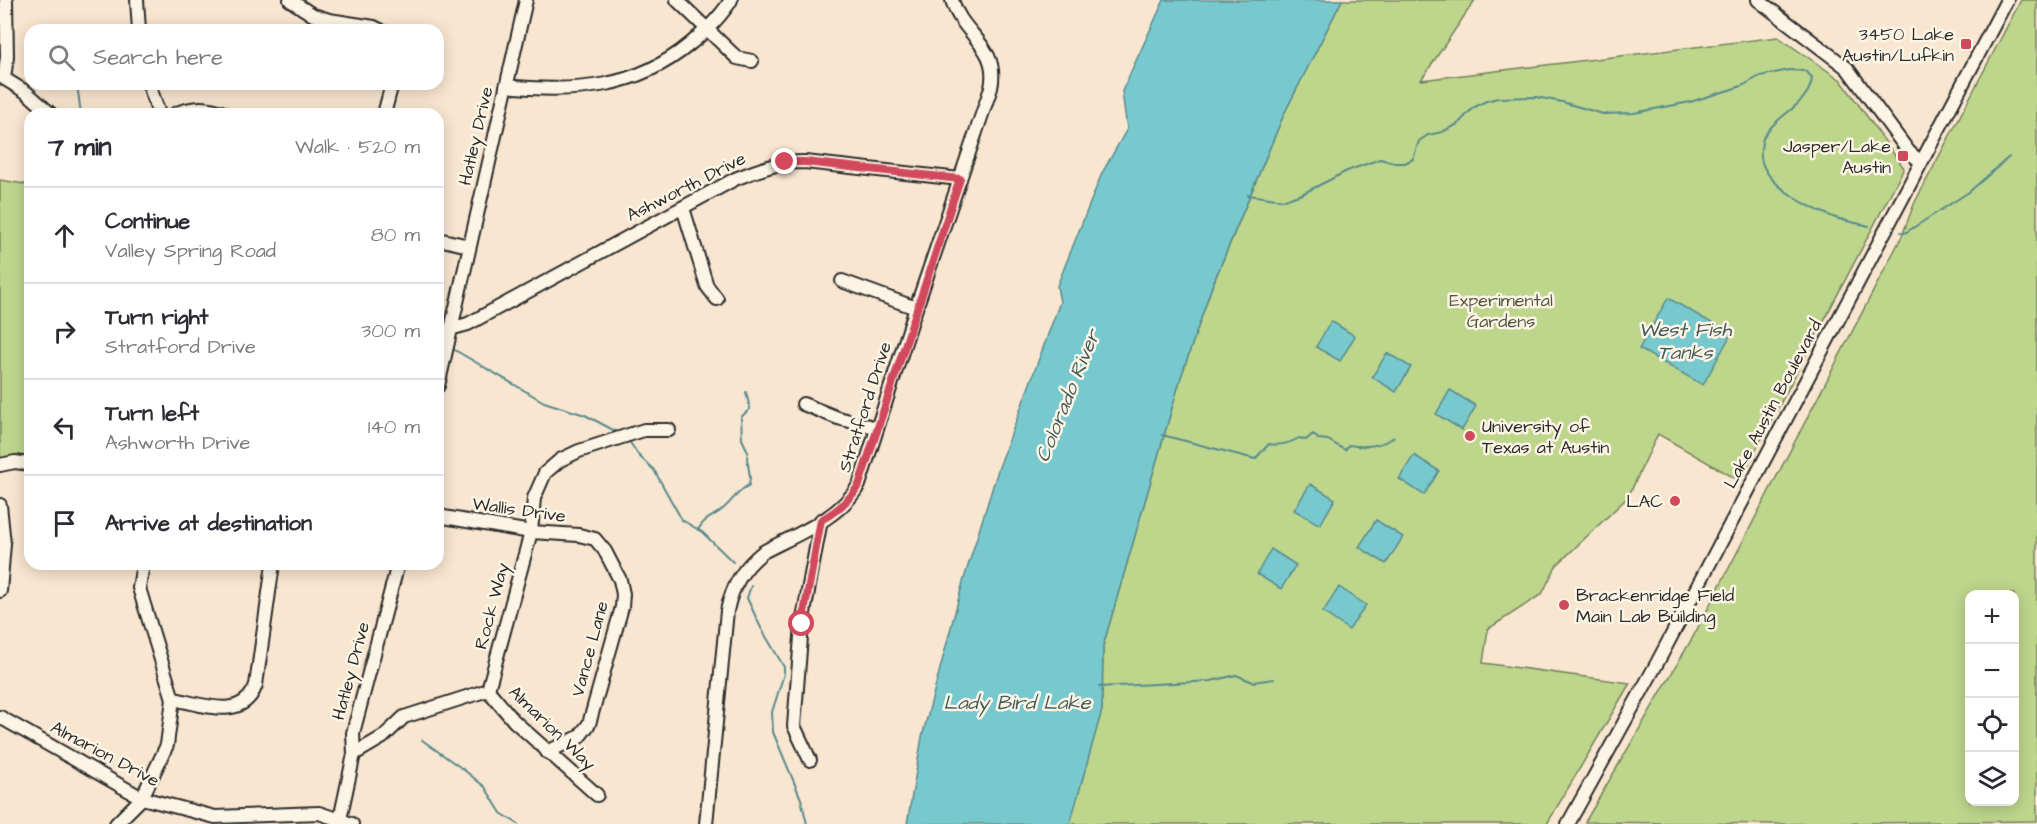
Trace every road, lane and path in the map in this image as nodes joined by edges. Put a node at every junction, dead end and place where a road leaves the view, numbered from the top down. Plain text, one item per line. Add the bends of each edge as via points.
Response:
1 (6, 0) edge
2 (137, 0) edge
3 (290, 0) edge
4 (526, 0) edge
5 (677, 0) edge
6 (730, 0) edge
7 (952, 0) edge
8 (1758, 0) edge
9 (2007, 0) edge
10 (139, 24) edge
11 (355, 24) edge
12 (708, 29) junction
13 (752, 61) dead end
14 (2, 77) edge
15 (506, 86) junction
16 (151, 90) edge
17 (390, 90) edge
18 (44, 108) edge
19 (157, 108) edge
20 (386, 108) edge
21 (1921, 162) junction
22 (960, 179) junction
23 (683, 208) junction
24 (444, 240) edge
25 (469, 246) junction
26 (842, 281) dead end
27 (717, 299) dead end
28 (916, 308) junction
29 (450, 329) junction
30 (444, 358) edge
31 (803, 404) dead end
32 (877, 428) junction
33 (669, 430) dead end
34 (24, 463) edge
35 (0, 465) edge
36 (0, 505) edge
37 (444, 517) edge
38 (821, 520) junction
39 (531, 531) junction
40 (595, 539) joint
41 (142, 570) edge
42 (272, 570) edge
43 (396, 570) edge
44 (0, 591) edge
45 (488, 690) junction
46 (173, 699) junction
47 (0, 717) edge
48 (547, 752) junction
49 (354, 754) junction
50 (810, 760) dead end
51 (597, 795) dead end
52 (142, 798) junction
53 (343, 823) edge
54 (116, 824) edge
55 (706, 824) edge
56 (1568, 824) edge

1 - 14 street via 8,57
2 - 10 street
3 - 11 street via 313,15
4 - 15 street, Hatley Drive
5 - 12 street
6 - 12 street
7 - 22 street, Stratford Drive via 984,47 993,68 992,88
8 - 21 street via 1847,69 1909,152
9 - 21 street, Lake Austin Boulevard
12 - 13 street via 737,58
12 - 15 street via 679,54 622,81 543,90
14 - 18 street
15 - 25 street, Hatley Drive
16 - 19 street
17 - 20 street
21 - 56 street, Lake Austin Boulevard
22 - 23 street, Ashworth Drive via 785,162 735,179
22 - 28 street, Stratford Drive
23 - 27 street via 707,286
23 - 29 street, Ashworth Drive via 468,324
24 - 25 street
25 - 29 street, Hatley Drive
26 - 28 street
28 - 32 street, Stratford Drive
29 - 30 street, Hatley Drive
31 - 32 street
32 - 38 street, Stratford Drive via 852,497
33 - 39 street, Rock Way via 644,430 560,460 545,473 534,498
34 - 35 street
36 - 44 street via 4,544
37 - 39 street, Wallis Drive
38 - 50 street via 802,624 794,726
38 - 55 street, Stratford Drive via 763,552 746,568 733,590 727,611
39 - 40 street, Wallis Drive
39 - 45 street, Rock Way
40 - 48 street, Vance Lane via 620,580 621,607 589,724 579,737
41 - 46 street via 139,588
42 - 46 street via 252,695 244,703 228,708
43 - 49 street, Hatley Drive via 353,733
45 - 48 street, Almarion Way
45 - 49 street, Almarion Way via 404,717 383,737
46 - 52 street via 167,745
47 - 52 street, Almarion Drive
48 - 51 street, Almarion Way
49 - 53 street, Hatley Drive
52 - 53 street, Almarion Drive via 215,817 319,813
52 - 54 street

